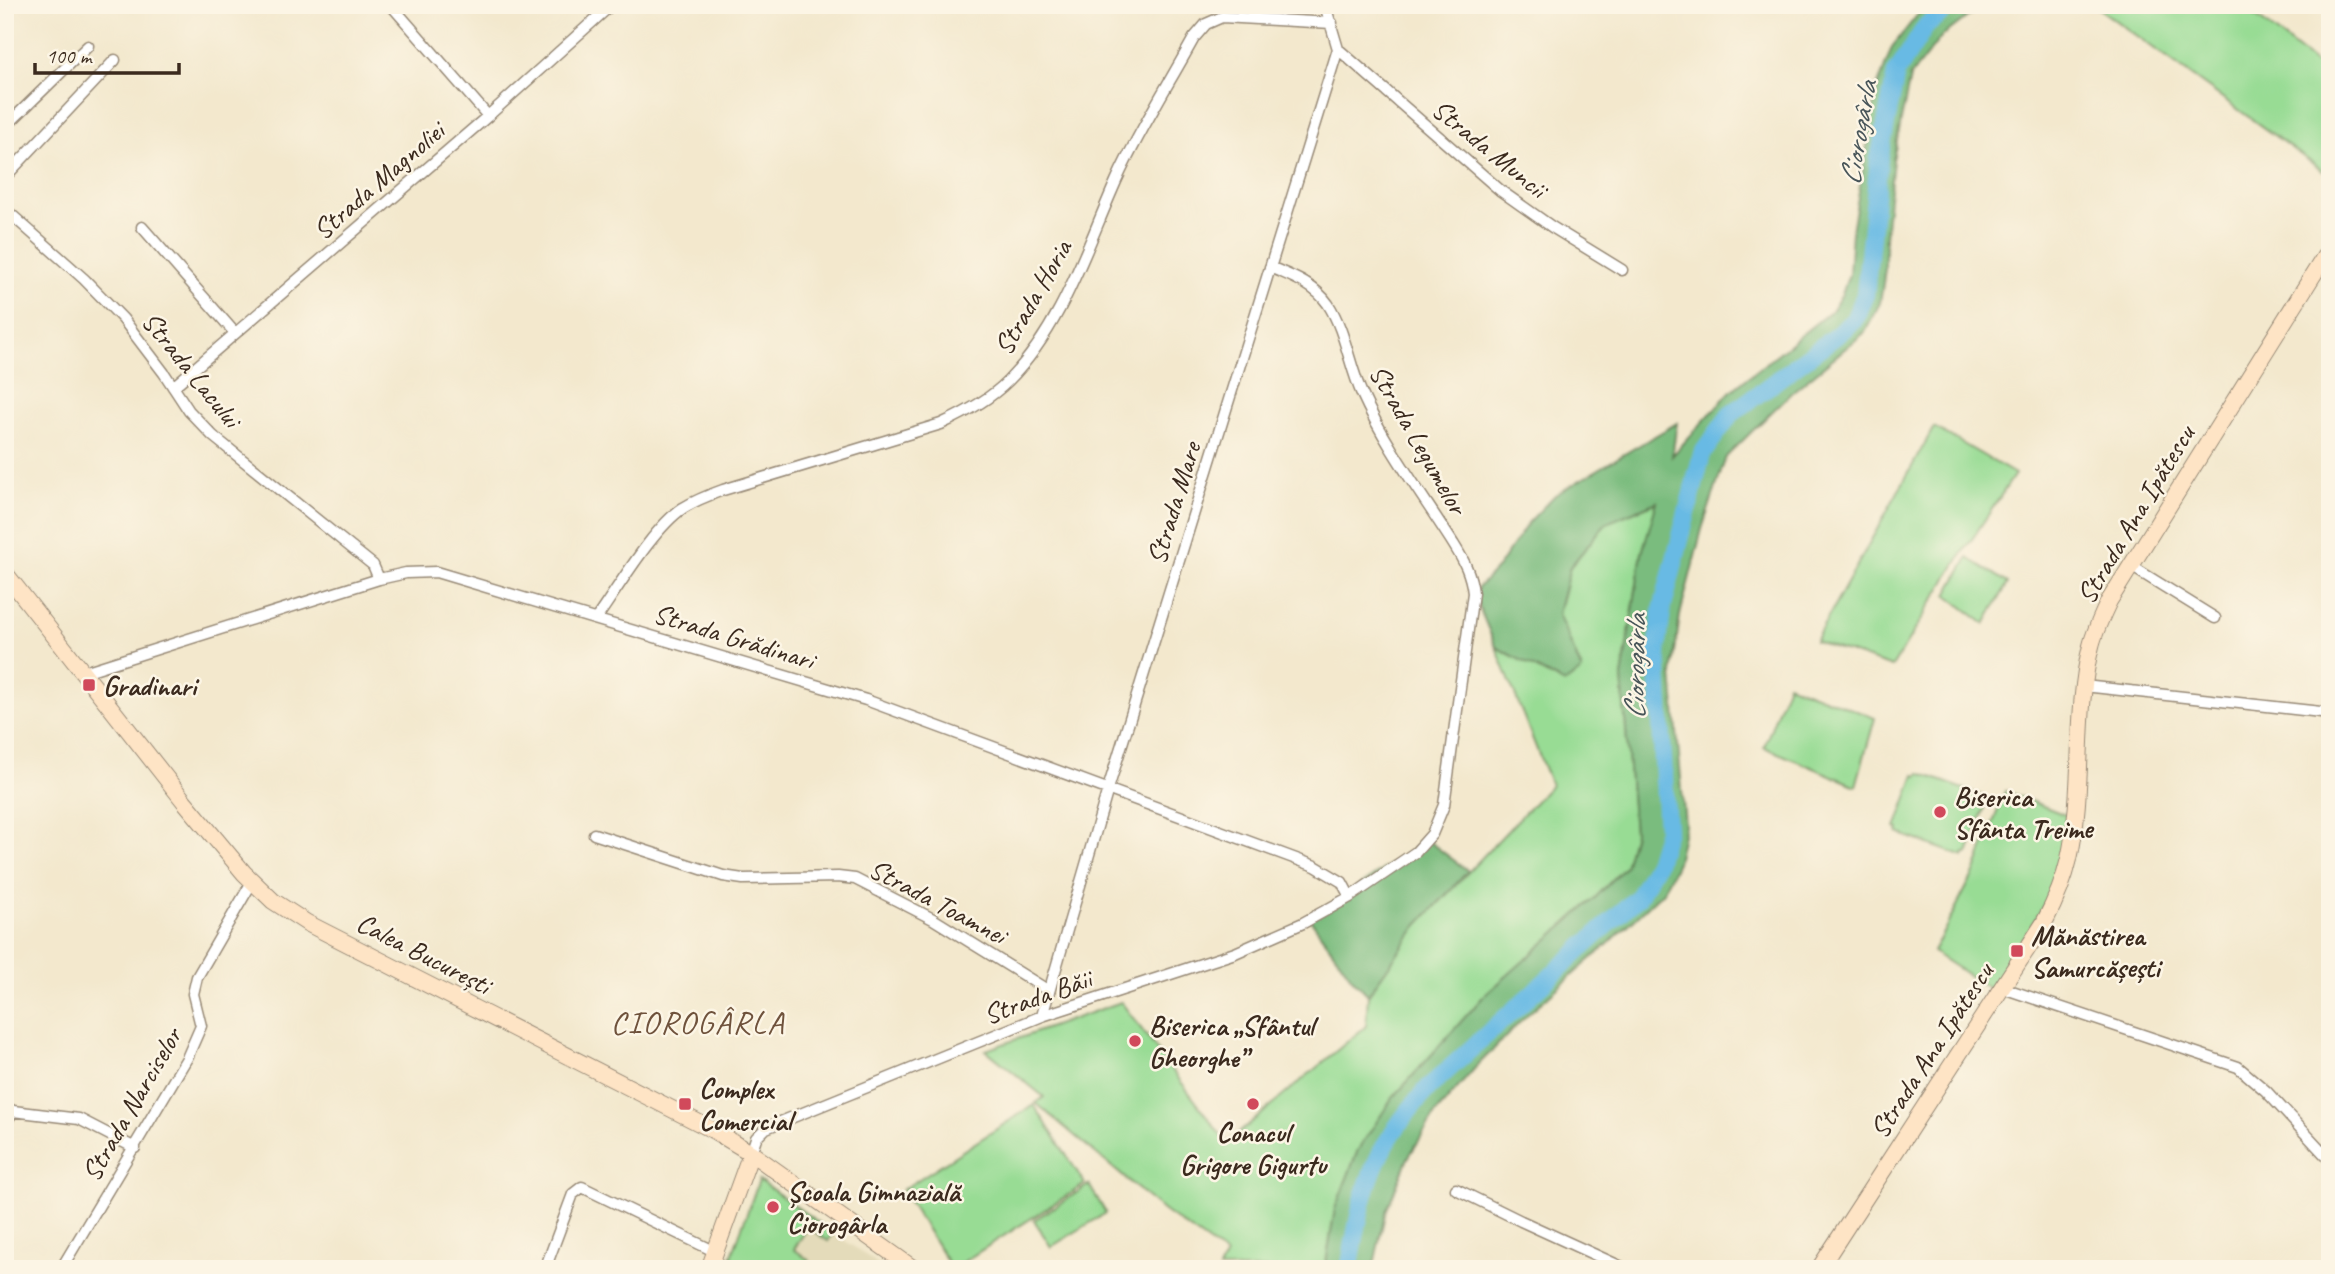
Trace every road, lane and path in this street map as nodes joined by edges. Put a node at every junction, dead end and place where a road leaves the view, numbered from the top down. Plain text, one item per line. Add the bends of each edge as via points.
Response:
1 (391, 5) edge
2 (611, 5) edge
3 (1325, 5) edge
4 (1332, 23) junction
5 (88, 46) dead end
6 (1338, 49) junction
7 (115, 60) dead end
8 (488, 116) junction
9 (5, 127) edge
10 (5, 177) edge
11 (5, 208) edge
12 (142, 227) dead end
13 (2330, 248) edge
14 (1270, 267) junction
15 (1622, 270) dead end
16 (235, 333) junction
17 (173, 387) junction
18 (2131, 566) junction
19 (5, 573) edge
20 (379, 579) junction
21 (1472, 580) joint
22 (2215, 618) dead end
23 (596, 619) junction
24 (83, 672) junction
25 (2084, 686) junction
26 (2330, 713) edge
27 (1108, 789) junction
28 (594, 834) dead end
29 (252, 882) junction
30 (1350, 897) junction
31 (2003, 988) junction
32 (1049, 991) junction
33 (1042, 1016) junction
34 (9, 1108) edge
35 (5, 1124) edge
36 (135, 1147) junction
37 (751, 1153) junction
38 (2330, 1160) edge
39 (1456, 1189) dead end
40 (716, 1252) junction
41 (61, 1269) edge
42 (545, 1269) edge
43 (709, 1269) edge
44 (915, 1269) edge
45 (1626, 1269) edge
46 (1819, 1269) edge

1 - 8 street
2 - 8 street, Strada Magnoliei
3 - 4 street
4 - 6 street
4 - 23 street, Strada Horia via 1222,17 1206,24 1133,146 1053,318 1007,381 941,424 723,490 682,509 658,531
5 - 9 street
6 - 14 street, Strada Mare
6 - 15 street, Strada Muncii via 1501,191
7 - 10 street
8 - 16 street, Strada Magnoliei
11 - 17 street, Strada Lacului via 123,319
12 - 16 street
13 - 18 main road, Strada Ana Ipătescu
14 - 21 street, Strada Legumelor via 1317,290 1328,304 1363,395
14 - 27 street, Strada Mare
16 - 17 street, Strada Magnoliei
17 - 20 street, Strada Lacului via 213,436 373,565
18 - 22 street
18 - 25 main road, Strada Ana Ipătescu via 2095,631
19 - 24 main road, Calea București
20 - 23 street, Strada Grădinari via 436,572
20 - 24 street, Strada Grădinari
21 - 30 street, Strada Băii via 1474,593 1444,805 1432,834 1416,852
23 - 27 street, Strada Grădinari via 866,700
24 - 29 main road, Calea București
25 - 26 street
25 - 31 main road, Strada Ana Ipătescu via 2080,778 2069,862 2044,923
27 - 30 street, Strada Grădinari via 1315,866 1342,882
27 - 32 street, Strada Mare
28 - 32 street, Strada Toamnei via 723,876 855,879 933,919
29 - 36 street, Strada Narciselor via 197,978 193,994 201,1027 196,1040
29 - 37 main road, Calea București via 307,923
30 - 33 street, Strada Băii via 1235,953
31 - 38 street via 2238,1067
31 - 46 main road, Strada Ana Ipătescu
32 - 33 street, Strada Mare
33 - 37 street, Strada Băii via 766,1128
34 - 35 street
34 - 36 street via 79,1119
36 - 41 street, Strada Narciselor
37 - 40 main road
37 - 44 main road, Calea București
39 - 45 street
40 - 42 street via 582,1187 573,1194
40 - 43 main road

